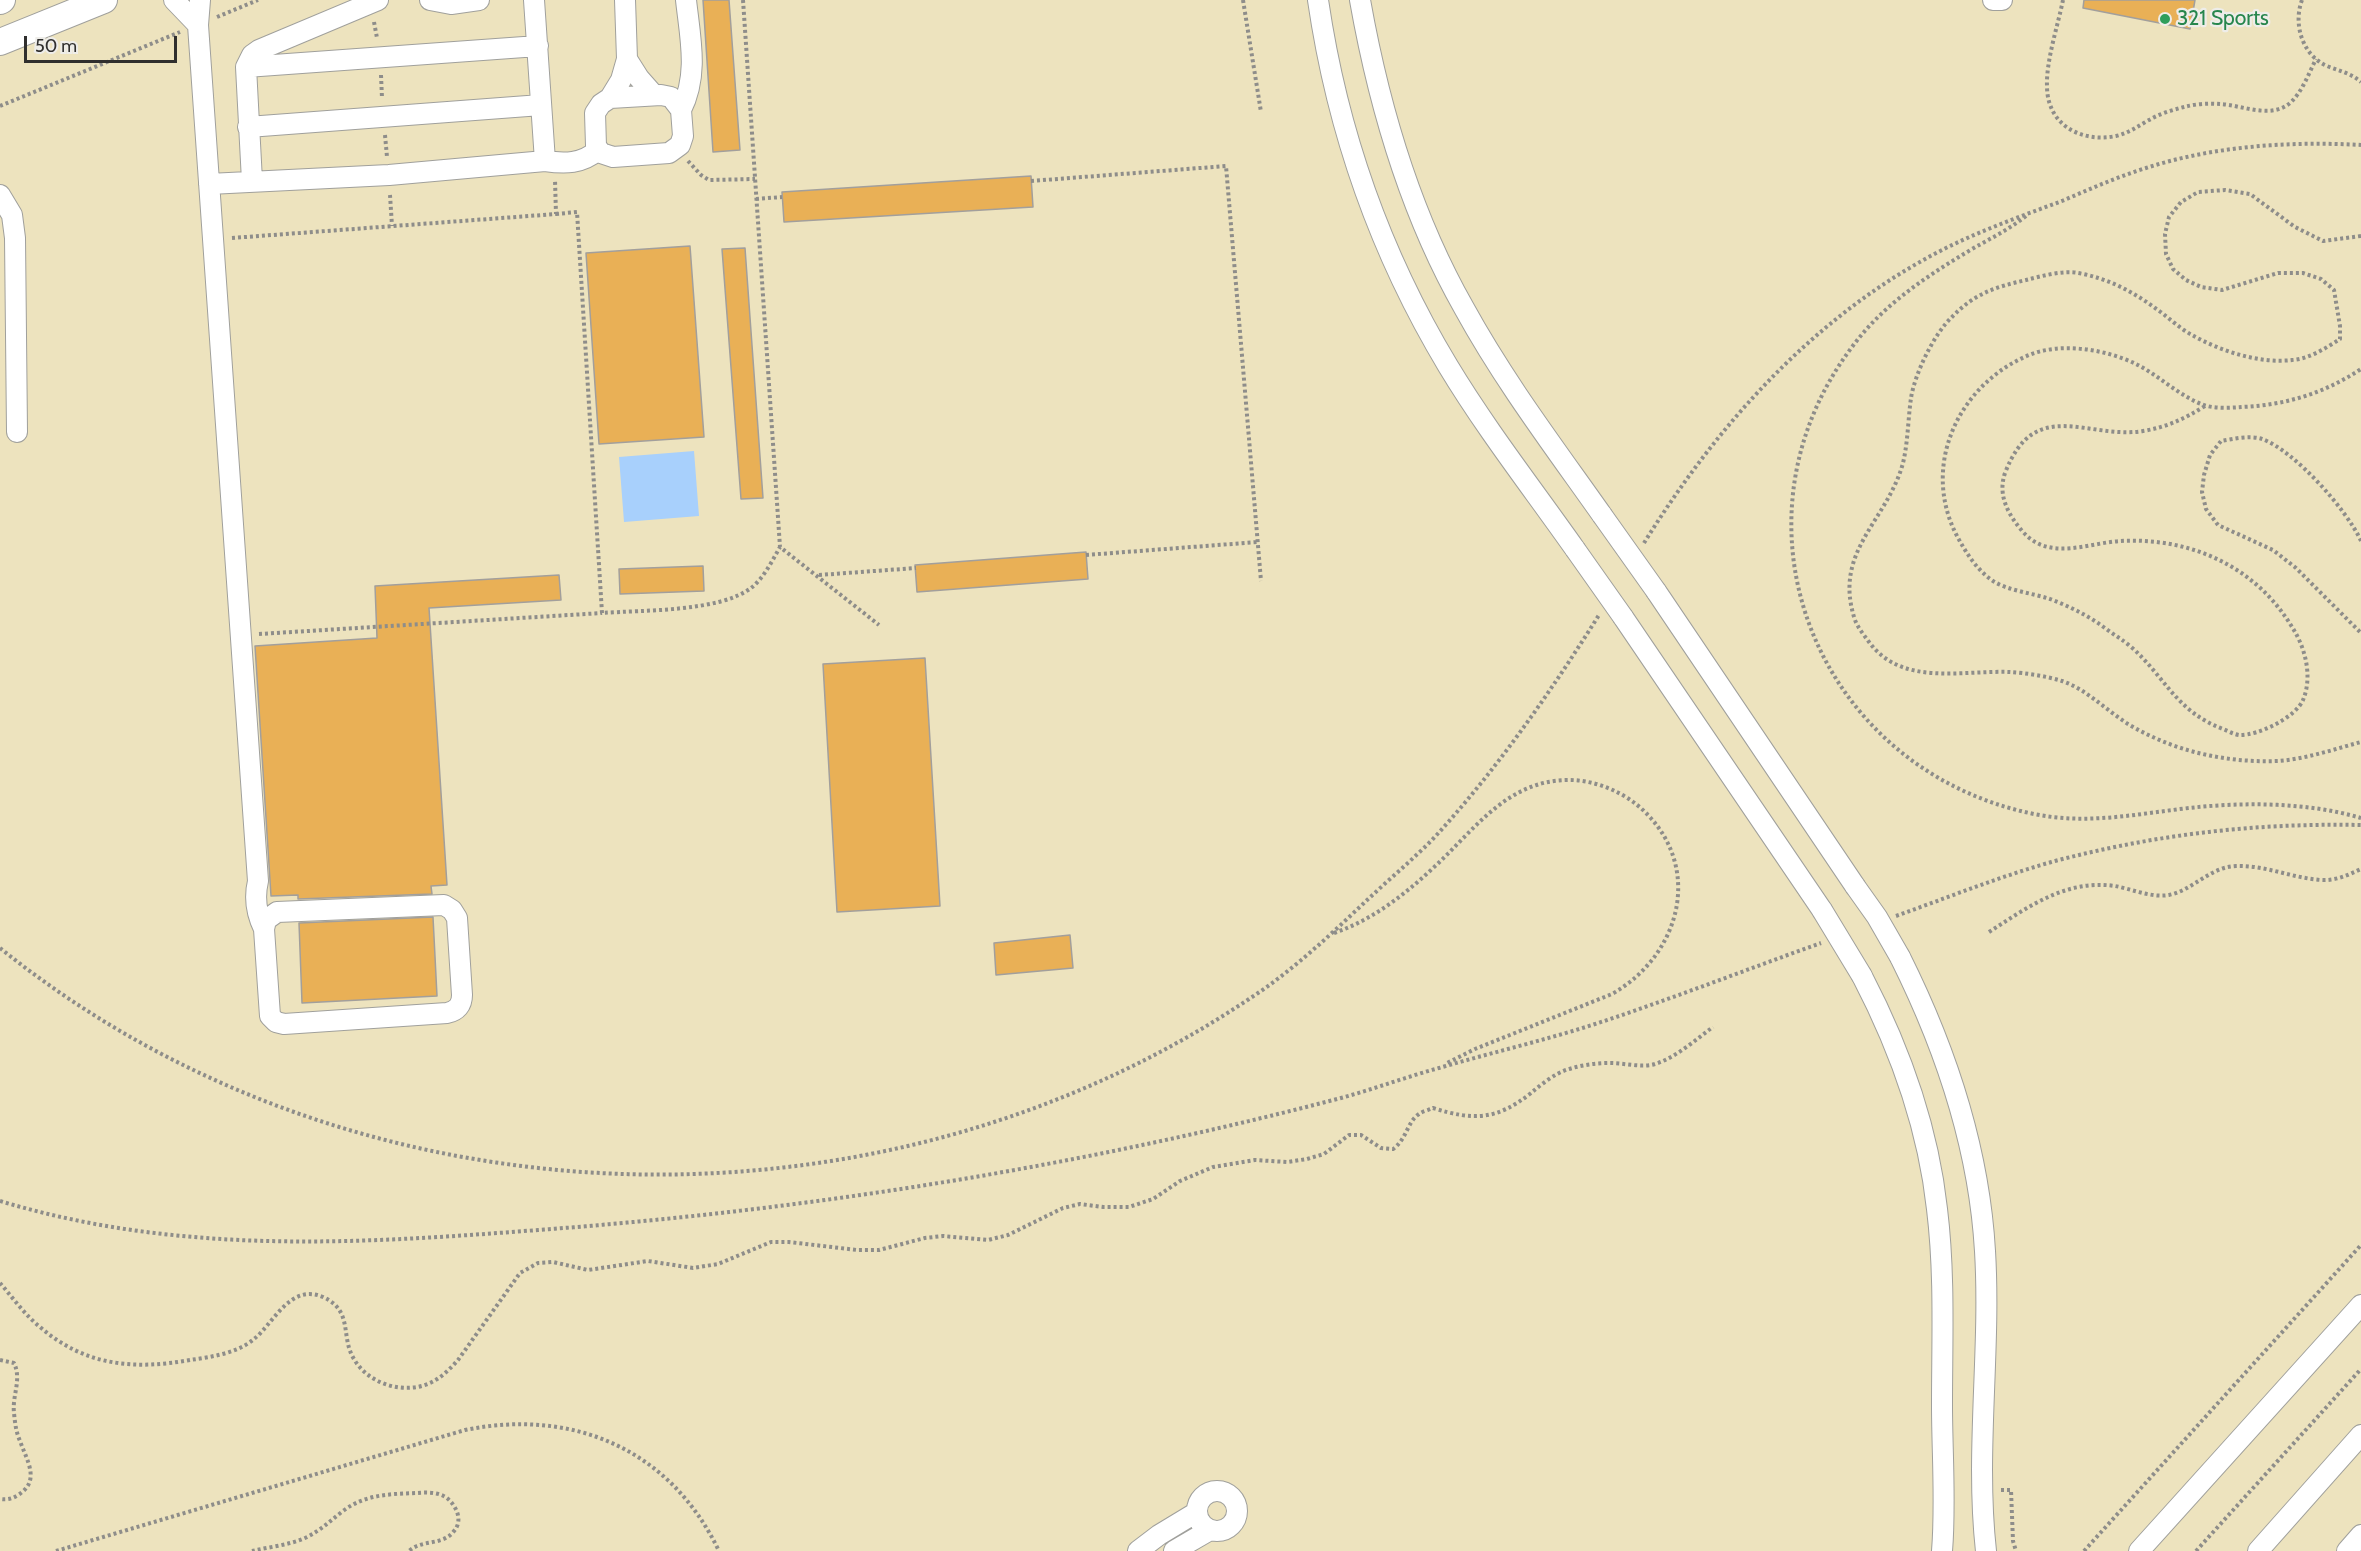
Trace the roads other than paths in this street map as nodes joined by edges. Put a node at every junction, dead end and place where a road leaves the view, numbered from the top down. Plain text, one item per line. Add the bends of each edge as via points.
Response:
1 (104, 0) edge
2 (174, 0) edge
3 (200, 0) edge
4 (378, 0) edge
5 (430, 0) edge
6 (479, 0) edge
7 (534, 0) edge
8 (625, 0) edge
9 (686, 0) edge
10 (1318, 0) edge
11 (1360, 0) edge
12 (1993, 0) edge
13 (2002, 0) edge
14 (198, 25) junction
15 (0, 42) edge
16 (538, 46) junction
17 (627, 59) junction
18 (246, 67) junction
19 (654, 95) junction
20 (610, 98) junction
21 (541, 105) junction
22 (681, 110) junction
23 (248, 127) junction
24 (598, 150) junction
25 (545, 161) junction
26 (252, 181) junction
27 (209, 184) junction
28 (0, 195) edge
29 (17, 432) dead end
30 (258, 881) junction
31 (282, 912) junction
32 (264, 929) junction
33 (2361, 1305) edge
34 (2361, 1435) edge
35 (1197, 1512) junction
36 (1210, 1530) junction
37 (2361, 1535) edge
38 (1138, 1551) edge
39 (1174, 1551) edge
40 (1942, 1551) edge
41 (1986, 1551) edge
42 (2139, 1551) edge
43 (2258, 1551) edge
44 (2347, 1551) edge

1 - 15 main road
2 - 14 street
3 - 14 street
4 - 18 street via 259,50
5 - 6 street via 451,4
7 - 16 street
8 - 17 street
9 - 22 street via 693,71
10 - 40 street, bridge via 1351,152 1403,284 1431,337 1468,398 1623,617 1821,910 1882,1014 1910,1083 1937,1208 1942,1293
11 - 41 street, bridge via 1391,135 1422,222 1462,306 1510,385 1656,591 1877,917 1918,994 1947,1065 1973,1158 1985,1250
12 - 13 street
14 - 27 street
16 - 18 street
16 - 21 street
17 - 19 street
17 - 20 street
18 - 23 street
19 - 20 street
19 - 22 street via 671,97
20 - 24 street via 595,113
21 - 23 street
21 - 25 street
22 - 24 street via 683,136 677,149 664,154 613,157
23 - 26 street
24 - 25 street via 584,160
25 - 26 street via 389,175
26 - 27 street
27 - 30 street
28 - 29 street via 12,215 15,238
30 - 31 street via 267,898
30 - 32 street via 255,901
31 - 32 street via 269,916
31 - 32 street via 439,904 448,907 458,923 460,1005 447,1013 276,1022 269,1012
33 - 42 street
34 - 43 street
35 - 36 street
35 - 36 street via 1202,1498 1209,1493 1216,1491 1231,1497 1237,1510 1232,1525 1226,1530
35 - 38 street
36 - 39 street
37 - 44 street

